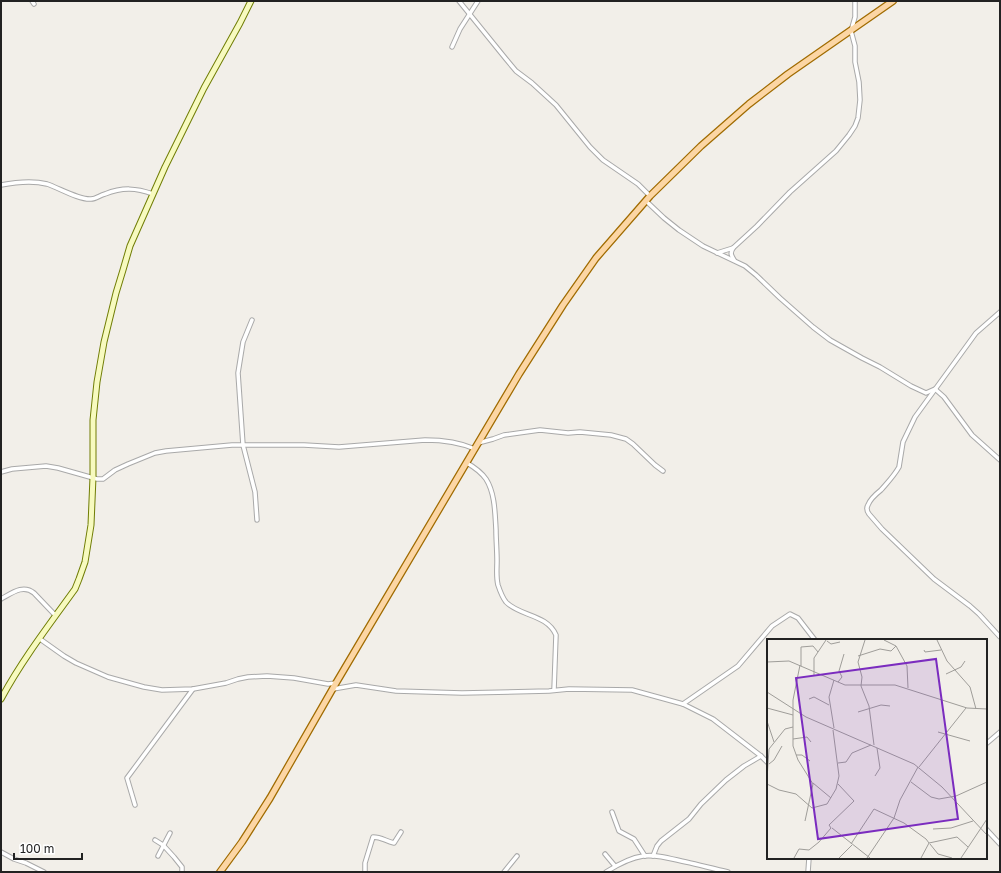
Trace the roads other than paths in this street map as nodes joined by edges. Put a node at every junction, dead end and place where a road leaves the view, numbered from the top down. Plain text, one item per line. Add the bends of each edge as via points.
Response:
1 (251, 1) edge
2 (459, 1) edge
3 (478, 1) edge
4 (855, 1) edge
5 (892, 1) edge
6 (470, 15) junction
7 (855, 16) junction
8 (863, 22) junction
9 (851, 30) junction
10 (452, 47) dead end
11 (1, 185) edge
12 (153, 194) junction
13 (648, 199) junction
14 (733, 248) junction
15 (717, 253) junction
16 (734, 260) junction
17 (1000, 312) edge
18 (252, 320) dead end
19 (935, 389) junction
20 (478, 443) junction
21 (243, 445) junction
22 (475, 449) junction
23 (1000, 460) edge
24 (467, 463) junction
25 (663, 471) dead end
26 (1, 472) edge
27 (93, 477) junction
28 (257, 520) dead end
29 (1, 599) edge
30 (55, 615) junction
31 (1000, 637) edge
32 (40, 639) junction
33 (814, 639) edge
34 (336, 683) junction
35 (193, 689) junction
36 (333, 689) junction
37 (554, 690) junction
38 (1, 699) edge
39 (682, 704) junction
40 (1000, 732) edge
41 (987, 743) edge
42 (761, 756) junction
43 (767, 762) edge
44 (135, 805) dead end
45 (612, 812) dead end
46 (987, 831) edge
47 (401, 832) dead end
48 (170, 833) dead end
49 (155, 840) dead end
50 (1000, 844) edge
51 (163, 845) junction
52 (1, 852) edge
53 (605, 854) dead end
54 (158, 856) dead end
55 (517, 856) dead end
56 (645, 856) junction
57 (653, 856) junction
58 (809, 859) edge
59 (615, 866) junction
60 (44, 872) edge
61 (182, 872) edge
62 (220, 872) edge
63 (365, 872) edge
64 (504, 872) edge
65 (606, 872) edge
66 (728, 872) edge
67 (808, 872) edge

1 - 12 street via 204,88
2 - 6 street
3 - 6 street
4 - 7 street
5 - 8 main road
6 - 10 street
6 - 13 street via 516,71 556,105 590,148 610,166 638,184
7 - 8 street
7 - 9 street
8 - 9 main road
9 - 13 main road via 749,104
9 - 14 street via 860,93 855,126 836,151
11 - 12 street via 37,182 89,200 128,188
12 - 27 street via 130,246 104,342 93,420
13 - 15 street via 664,218 679,230
13 - 20 main road via 596,258 563,305
14 - 15 street
14 - 16 street via 731,255
15 - 16 street
16 - 19 street via 756,275 830,340 880,366 911,386 926,393
17 - 19 street via 976,333
18 - 21 street via 243,342 238,373
19 - 23 street via 972,435
19 - 31 street via 912,422 903,442 897,471 868,504 867,511 934,579 980,614
20 - 22 main road
20 - 25 street via 504,435 540,430 611,435 626,439
21 - 22 street via 339,447 438,440 464,444
21 - 27 street via 155,453 116,470 103,479
21 - 28 street via 255,492
22 - 24 main road
24 - 34 main road
24 - 37 street via 486,480 491,492 495,513 498,562 496,573 502,595 511,606 541,619 556,635
26 - 27 street via 46,466
27 - 30 street via 91,525 85,562 74,589
29 - 30 street via 18,590 31,590
30 - 32 street
32 - 35 street via 76,663 123,682 162,690
32 - 38 street
33 - 39 street via 798,618 790,614 772,626 738,666
34 - 35 street via 328,684 284,676 248,677
34 - 36 main road
35 - 44 street via 126,778
36 - 37 street via 356,686 396,691 462,693
36 - 62 main road via 270,798
37 - 39 street via 632,690
39 - 42 street via 713,719
40 - 41 street
42 - 43 street
42 - 57 street via 726,780 689,819 661,841
45 - 56 street via 619,831 634,839
46 - 50 street
47 - 63 street via 394,844 380,837 373,837 365,863
48 - 51 street
49 - 51 street
51 - 54 street
51 - 61 street via 182,867
52 - 60 street
53 - 59 street
55 - 64 street
56 - 57 street
56 - 59 street
57 - 66 street
58 - 67 street
59 - 65 street

